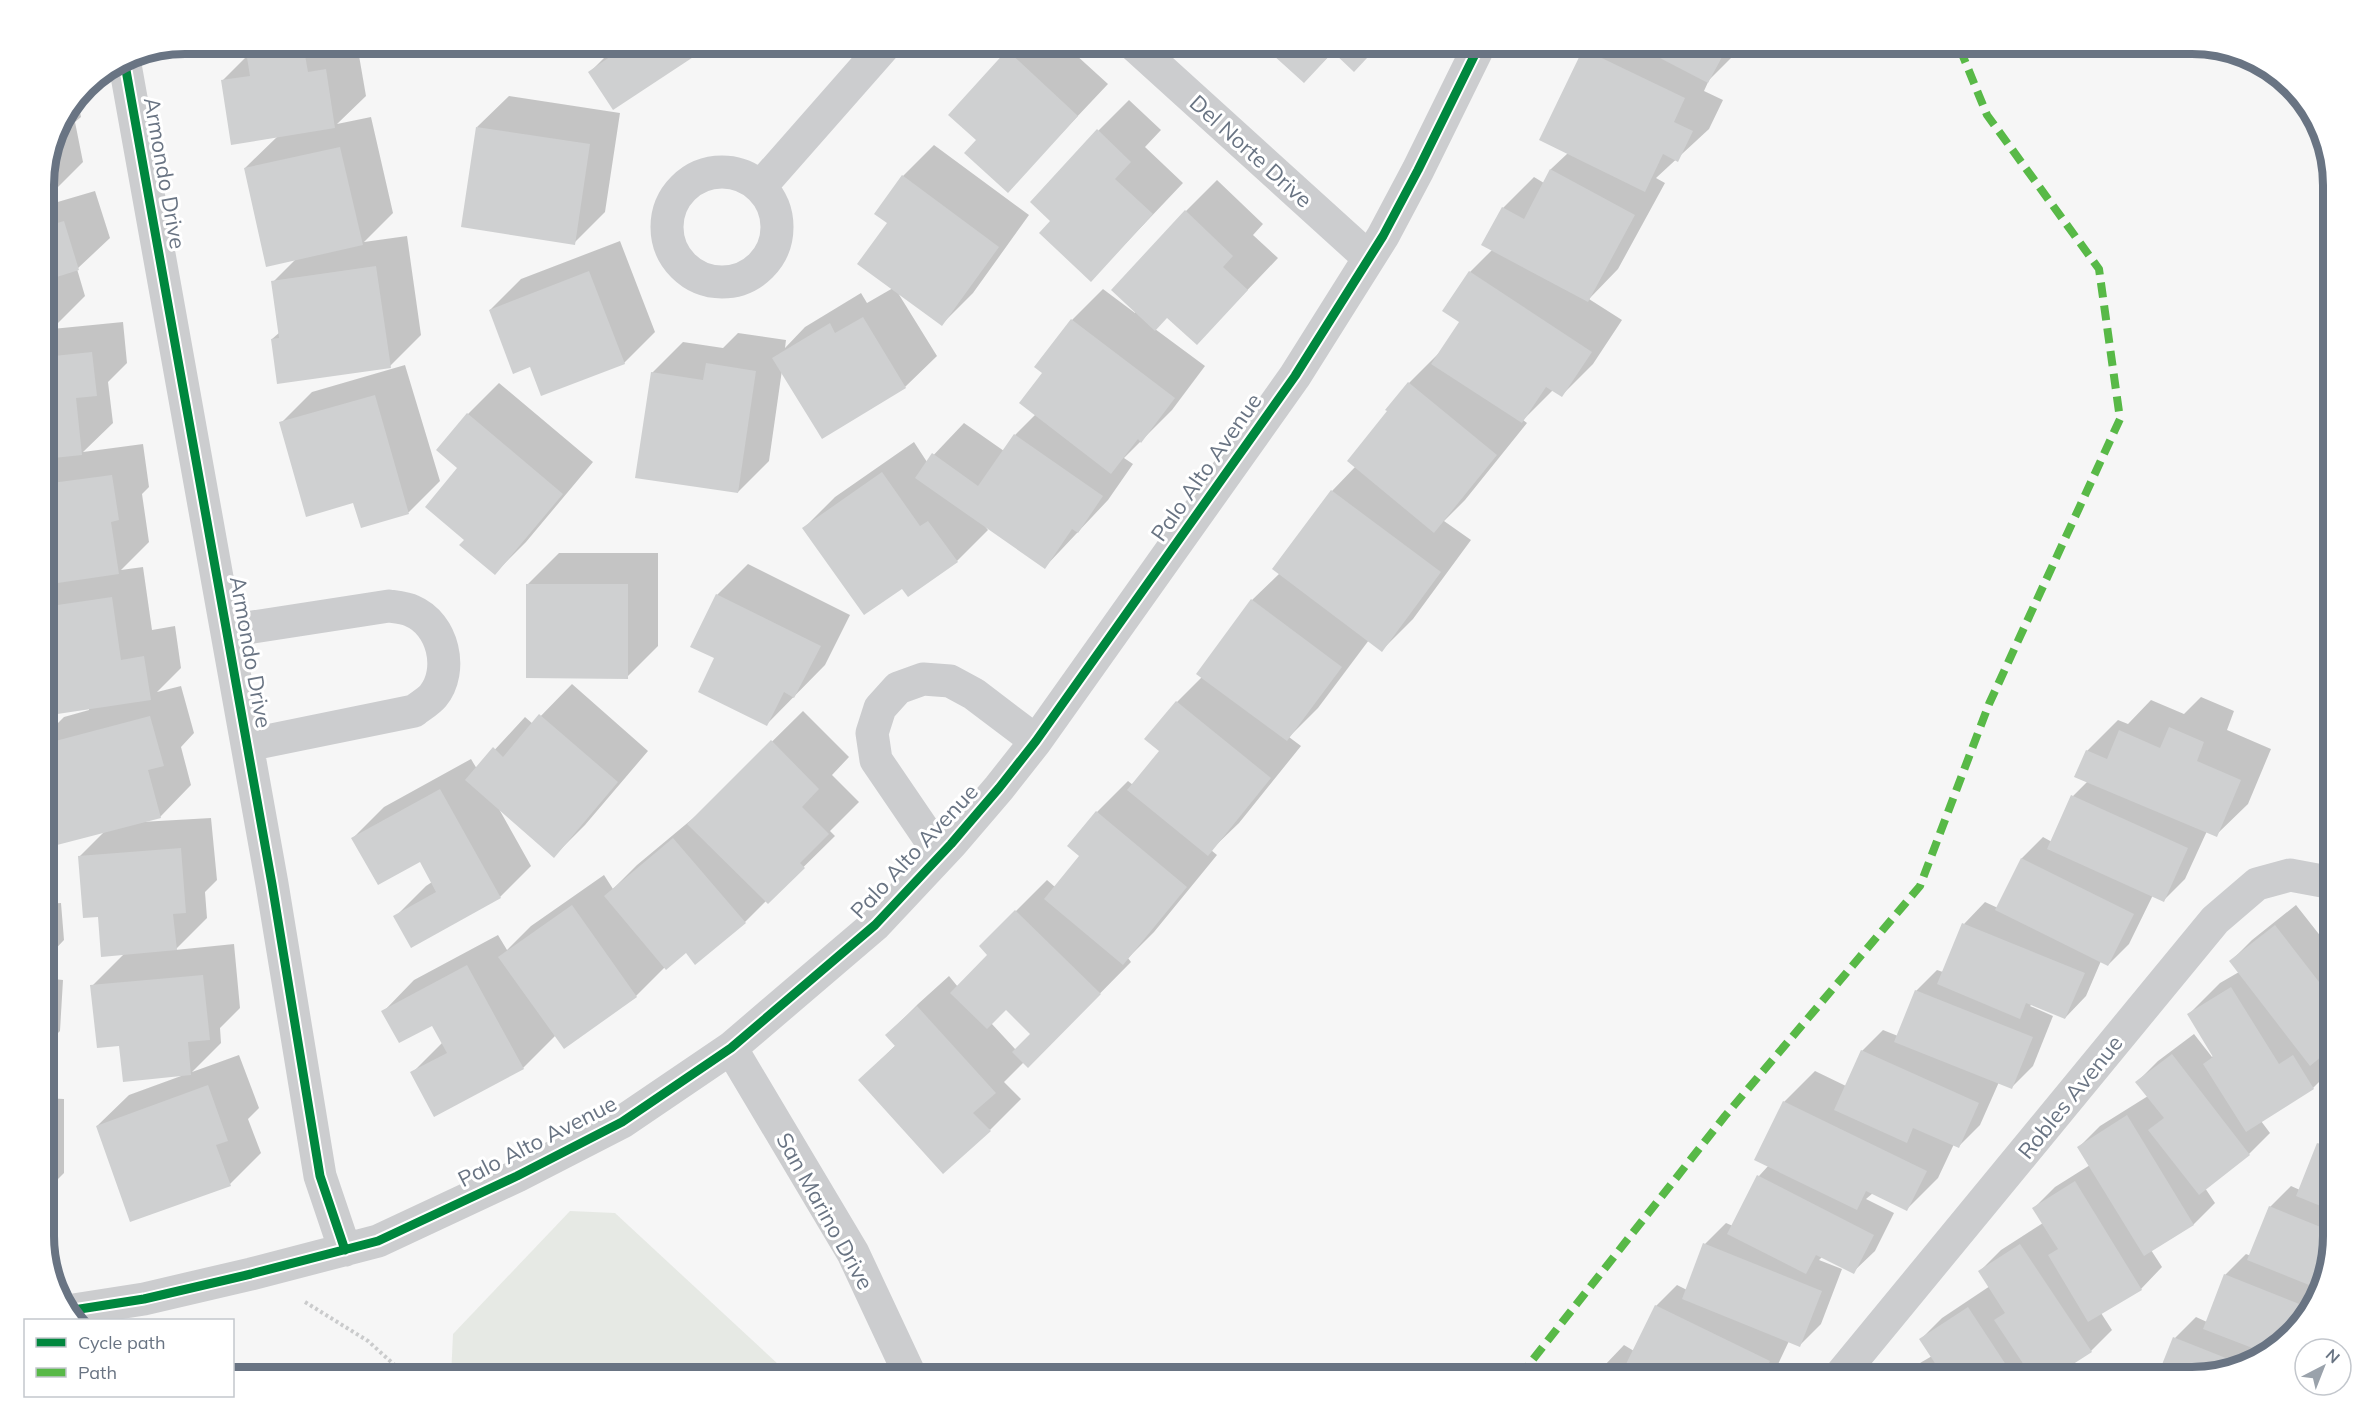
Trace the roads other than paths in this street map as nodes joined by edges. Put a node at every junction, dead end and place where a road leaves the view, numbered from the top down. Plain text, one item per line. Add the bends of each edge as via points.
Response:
1 (877, 54) edge
2 (1144, 54) edge
3 (1475, 54) edge
4 (126, 69) edge
5 (761, 186) dead end
6 (1369, 258) junction
7 (227, 631) junction
8 (1036, 741) junction
9 (247, 745) junction
10 (940, 854) junction
11 (2323, 881) edge
12 (731, 1048) junction
13 (345, 1250) junction
14 (76, 1310) edge
15 (906, 1367) edge
16 (1847, 1367) edge

1 - 5 street
2 - 6 street, Del Norte Drive
3 - 6 street, Palo Alto Avenue
4 - 7 street, Armondo Drive
6 - 8 street, Palo Alto Avenue via 1295,376
7 - 9 street, Armondo Drive
7 - 9 street, Armondo Drive via 389,606 413,611 433,627 443,649 444,673 433,696 414,711
8 - 10 street, Palo Alto Avenue
8 - 10 street, Palo Alto Avenue via 974,694 950,681 923,679 898,688 880,708 872,733 876,760
9 - 13 street, Armondo Drive via 320,1176
10 - 12 street, Palo Alto Avenue via 875,925
11 - 16 street, Robles Avenue via 2290,875 2257,884 2215,920
12 - 13 street, Palo Alto Avenue via 622,1122 378,1241
12 - 15 street, San Marino Drive via 853,1254
13 - 14 street, Palo Alto Avenue via 144,1299

